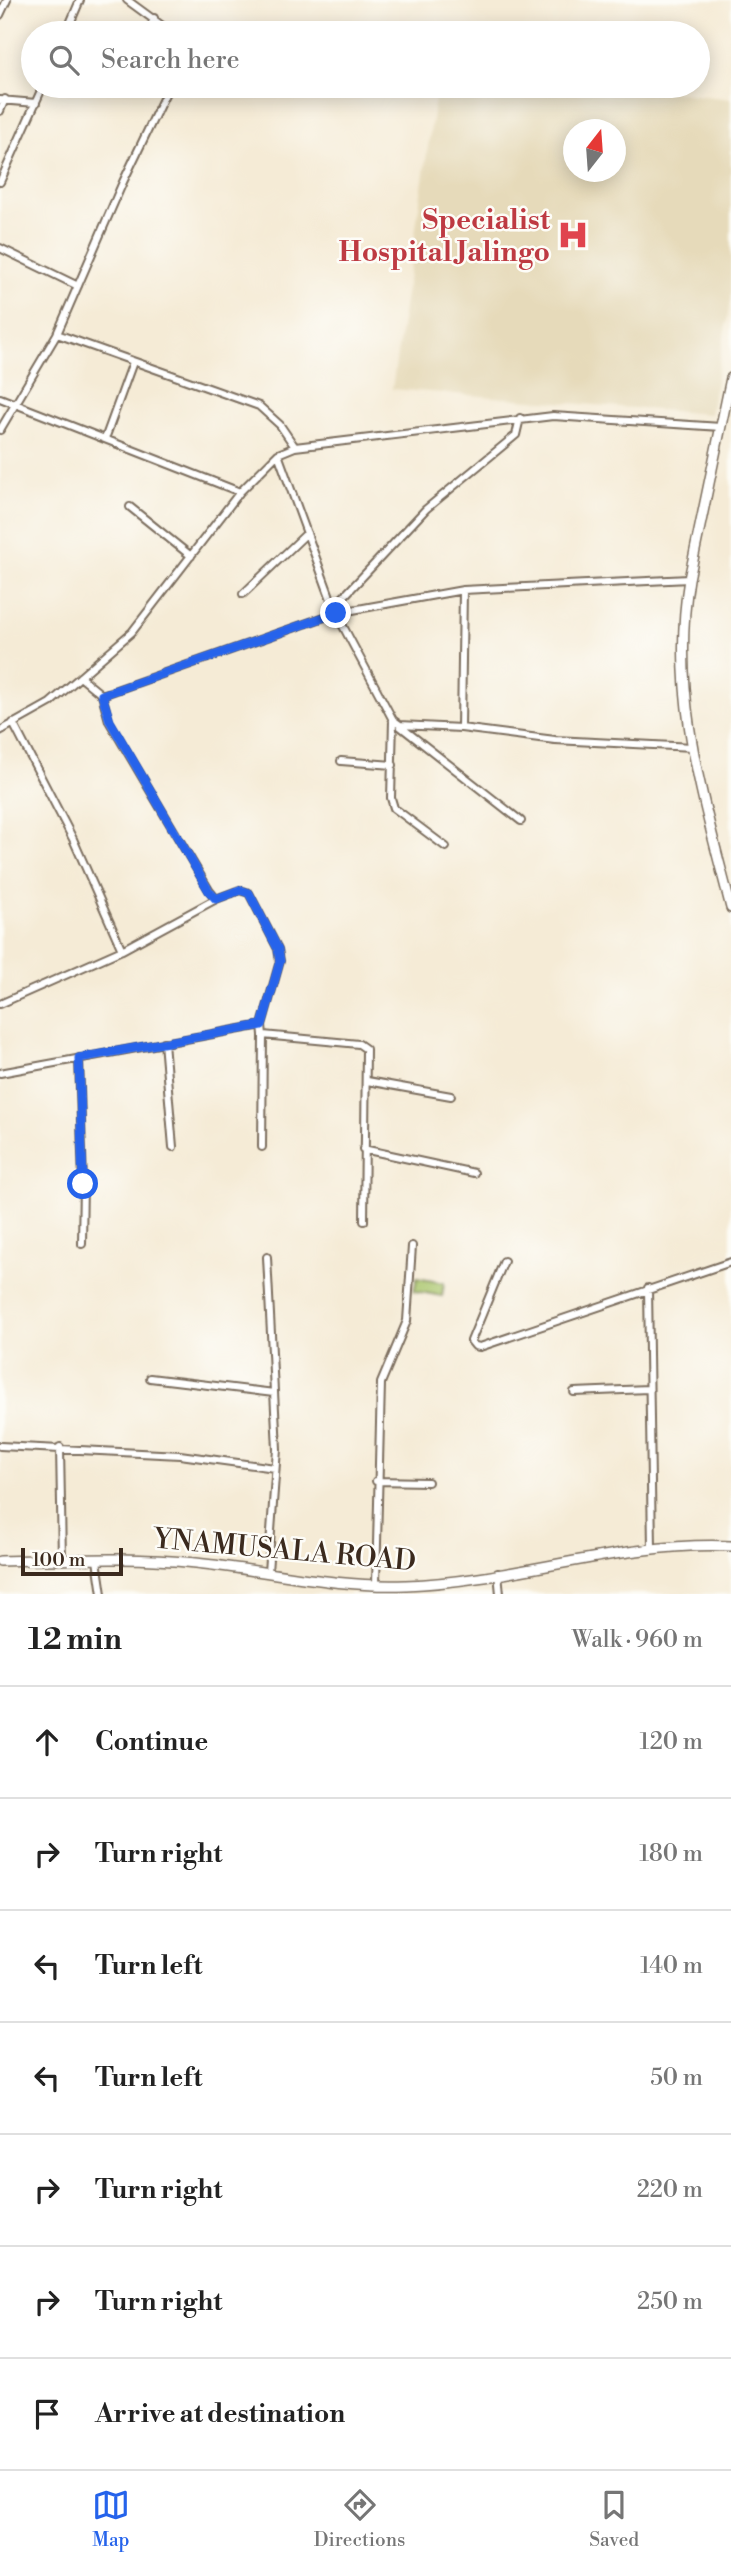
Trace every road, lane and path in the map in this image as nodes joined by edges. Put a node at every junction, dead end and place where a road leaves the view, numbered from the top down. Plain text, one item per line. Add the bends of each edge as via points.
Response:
1 (7, 0) edge
2 (80, 0) edge
3 (127, 0) edge
4 (0, 15) edge
5 (154, 18) junction
6 (71, 21) edge
7 (153, 21) edge
8 (158, 21) edge
9 (38, 98) edge
10 (164, 98) edge
11 (2, 99) edge
12 (36, 103) junction
13 (0, 111) edge
14 (0, 182) edge
15 (0, 248) edge
16 (78, 286) junction
17 (57, 334) junction
18 (133, 362) junction
19 (731, 378) edge
20 (0, 398) edge
21 (16, 403) junction
22 (520, 418) junction
23 (721, 427) junction
24 (0, 430) edge
25 (105, 439) junction
26 (295, 447) junction
27 (278, 454) junction
28 (240, 492) junction
29 (130, 507) dead end
30 (307, 533) junction
31 (191, 556) junction
32 (689, 579) junction
33 (463, 590) junction
34 (243, 594) dead end
35 (335, 610) junction
36 (80, 677) junction
37 (102, 695) junction
38 (394, 720) junction
39 (13, 723) junction
40 (400, 726) junction
41 (461, 729) junction
42 (0, 731) edge
43 (693, 747) junction
44 (341, 761) dead end
45 (393, 765) junction
46 (521, 821) dead end
47 (446, 847) dead end
48 (727, 876) edge
49 (216, 899) junction
50 (731, 908) edge
51 (122, 950) junction
52 (0, 1004) edge
53 (262, 1025) junction
54 (264, 1035) junction
55 (164, 1042) junction
56 (79, 1058) junction
57 (0, 1073) edge
58 (367, 1081) junction
59 (452, 1096) dead end
60 (173, 1147) dead end
61 (262, 1147) dead end
62 (363, 1149) junction
63 (474, 1173) dead end
64 (364, 1221) dead end
65 (82, 1244) dead end
66 (412, 1246) dead end
67 (267, 1257) dead end
68 (504, 1261) dead end
69 (731, 1262) edge
70 (648, 1288) junction
71 (150, 1378) dead end
72 (648, 1389) junction
73 (574, 1392) dead end
74 (274, 1393) junction
75 (0, 1446) edge
76 (60, 1447) junction
77 (275, 1468) junction
78 (376, 1481) junction
79 (428, 1482) dead end
80 (731, 1546) edge
81 (652, 1548) junction
82 (62, 1560) junction
83 (97, 1560) junction
84 (0, 1561) edge
85 (268, 1572) junction
86 (498, 1573) junction
87 (360, 1583) junction
88 (376, 1584) junction
89 (404, 1590) edge
90 (102, 1594) edge
91 (357, 1594) edge
92 (500, 1594) edge

1 - 4 street
2 - 6 street
3 - 5 street
5 - 7 street
5 - 8 street
9 - 12 street
10 - 16 street
11 - 12 street
11 - 13 street
12 - 14 street
15 - 16 street
16 - 17 street
17 - 18 street
17 - 21 street
18 - 25 street
18 - 26 street via 259,406
19 - 23 main road
20 - 21 street
21 - 24 street
21 - 25 street
22 - 23 street via 553,415
22 - 26 street
22 - 35 street via 516,436 426,509
23 - 32 main road
25 - 28 street
26 - 27 street
27 - 28 street
27 - 30 street
28 - 31 street
29 - 31 street
30 - 34 street
30 - 35 street
31 - 36 street via 132,632
32 - 33 street
32 - 43 main road via 682,673
33 - 35 street
33 - 41 street
35 - 37 street
35 - 38 street
36 - 37 street
36 - 39 street via 50,703
37 - 49 street via 110,721
38 - 40 street
38 - 45 street
39 - 42 street
39 - 51 street via 73,839
40 - 41 street
40 - 46 street
41 - 43 street via 555,740
43 - 48 main road
44 - 45 street
45 - 47 street via 394,808
48 - 50 main road
49 - 51 street
49 - 53 street via 240,890 249,893 278,949 280,961
51 - 52 street
53 - 54 street
53 - 55 street
54 - 58 street via 359,1044 366,1049
54 - 61 street
55 - 56 street
55 - 60 street
56 - 57 street
56 - 65 street
58 - 59 street
58 - 62 street
62 - 63 street
62 - 64 street
66 - 78 street via 407,1321 381,1383
67 - 74 street
68 - 70 street via 471,1341 475,1346
69 - 70 street
70 - 72 street
71 - 74 street
72 - 73 street
72 - 81 street
74 - 77 street
75 - 76 street
76 - 77 street via 180,1455
76 - 82 street
77 - 85 street
78 - 79 street
78 - 88 street
80 - 81 main road, YNAMUSALA ROAD
81 - 86 main road, YNAMUSALA ROAD
82 - 83 main road, YNAMUSALA ROAD
82 - 84 main road, YNAMUSALA ROAD
83 - 85 main road, YNAMUSALA ROAD via 160,1559
83 - 90 street
85 - 87 main road, YNAMUSALA ROAD
86 - 89 main road, YNAMUSALA ROAD
86 - 92 street
87 - 88 main road, YNAMUSALA ROAD
87 - 91 street
88 - 89 main road, YNAMUSALA ROAD

